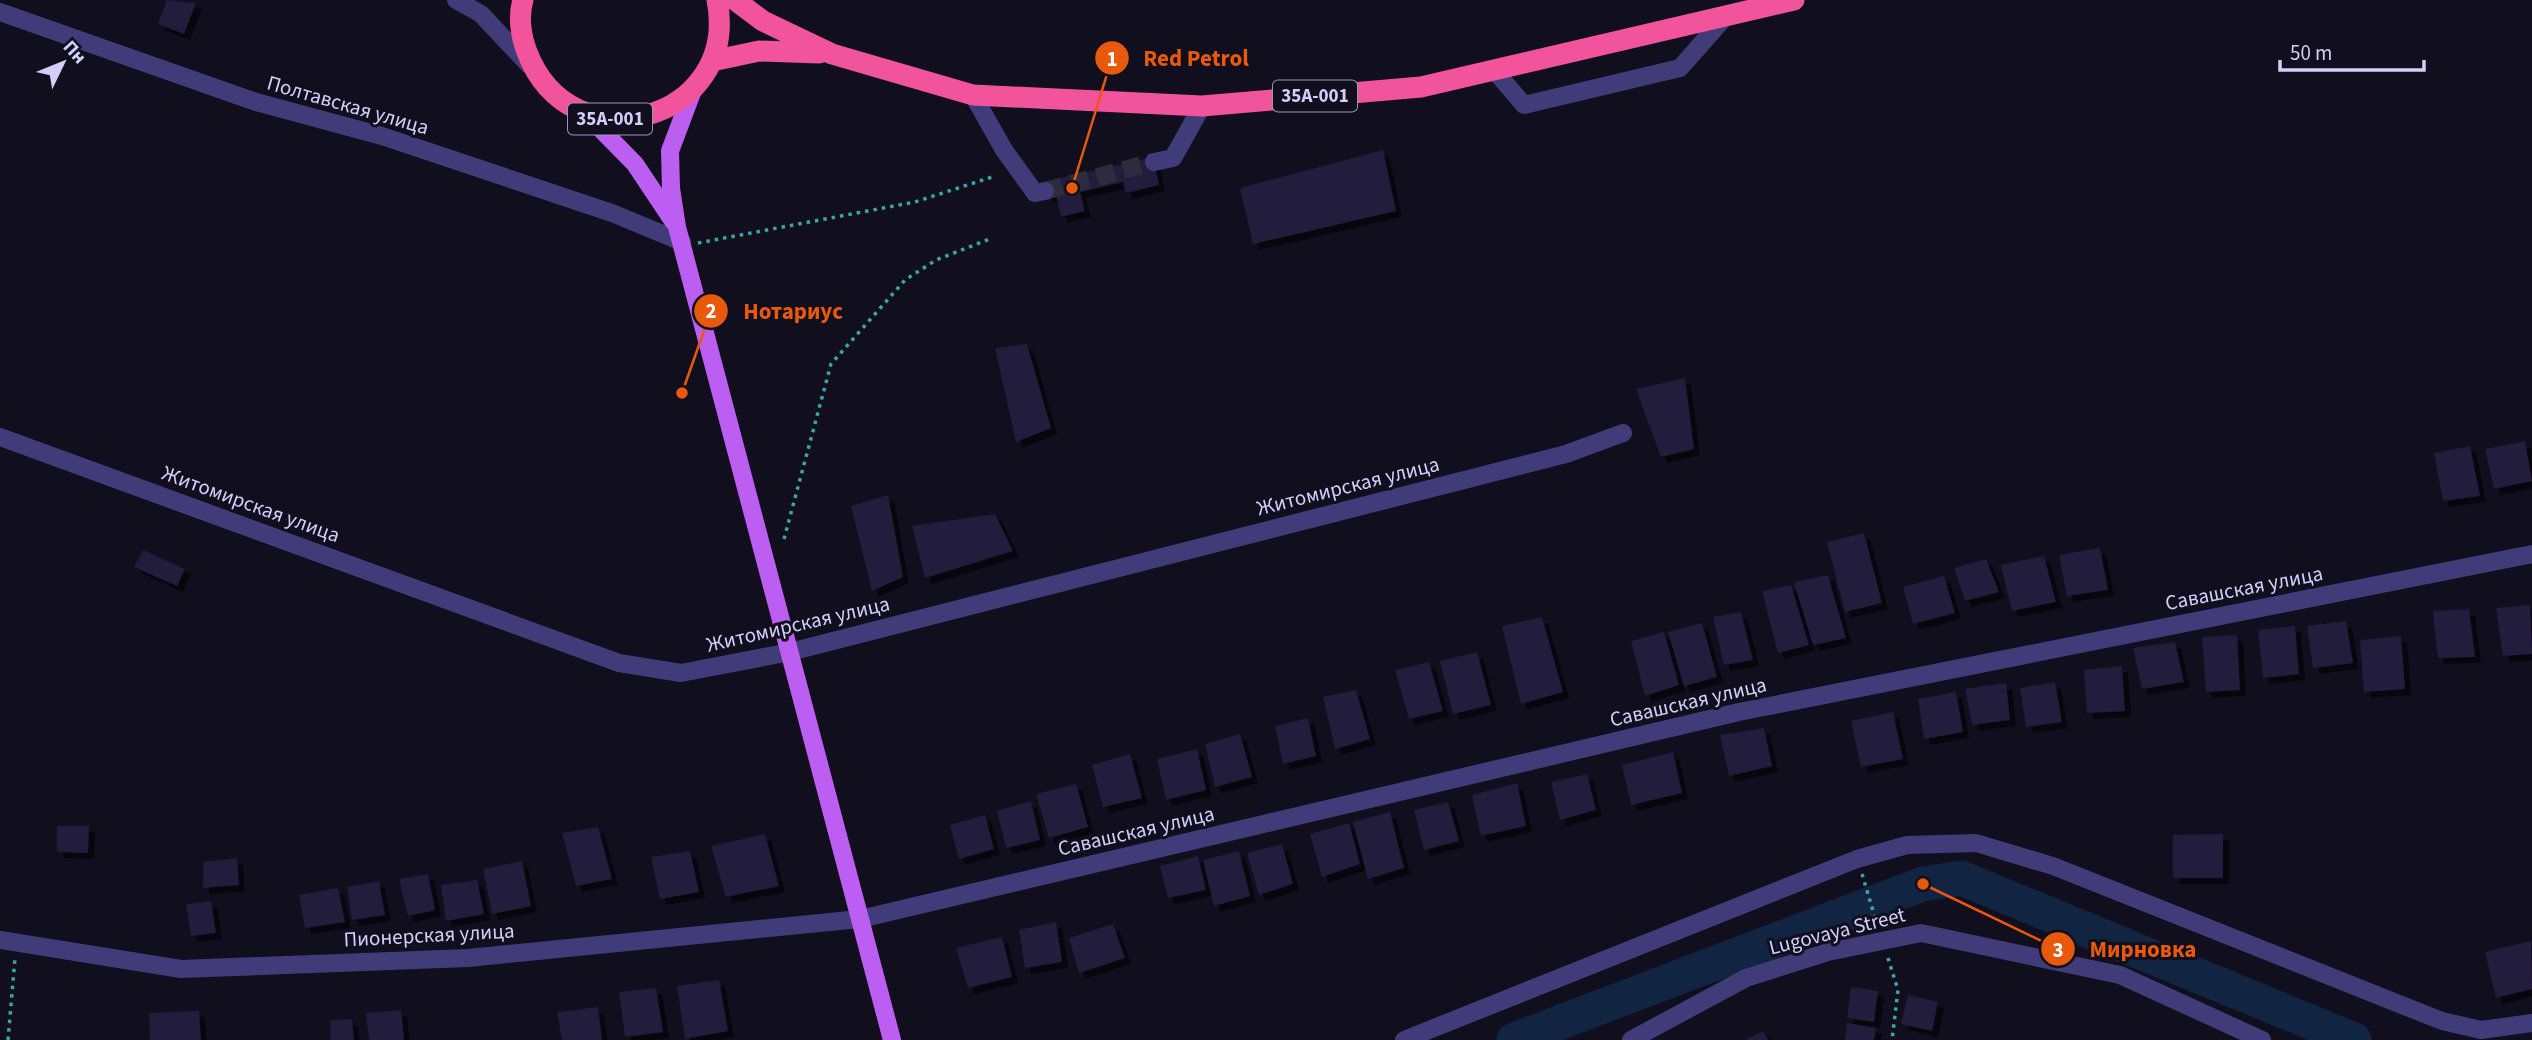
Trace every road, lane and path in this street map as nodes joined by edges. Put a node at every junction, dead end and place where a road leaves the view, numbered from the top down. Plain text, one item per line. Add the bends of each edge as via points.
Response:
1 (456, 0) edge
2 (523, 0) edge
3 (717, 0) edge
4 (736, 0) edge
5 (1794, 0) edge
6 (0, 12) edge
7 (1726, 16) junction
8 (832, 54) junction
9 (712, 61) junction
10 (1494, 69) junction
11 (534, 71) junction
12 (693, 90) junction
13 (973, 95) junction
14 (1202, 106) junction
15 (586, 114) junction
16 (1154, 162) tunnel mouth
17 (992, 177) dead end
18 (1045, 191) dead end
19 (680, 235) junction
20 (992, 238) dead end
21 (1623, 433) dead end
22 (0, 437) edge
23 (784, 539) dead end
24 (2532, 554) edge
25 (790, 652) junction
26 (1857, 859) junction
27 (860, 919) junction
28 (1881, 936) junction
29 (8, 941) edge
30 (2532, 1023) edge
31 (2485, 1035) edge
32 (8, 1040) edge
33 (892, 1040) edge
34 (1404, 1040) edge
35 (1631, 1040) edge
36 (1892, 1040) edge
37 (2262, 1040) edge

1 - 11 street via 481,14
2 - 11 highway, 35А-001 via 522,40
3 - 9 highway, 35А-001 via 721,21
4 - 8 highway, 35А-001 via 763,21
5 - 7 highway, 35А-001
6 - 19 street, Полтавская улица via 256,102 382,136
7 - 10 highway, 35А-001
7 - 10 street via 1680,68 1524,105
8 - 9 highway, 35А-001 via 760,51
8 - 13 highway, 35А-001
9 - 12 highway, 35А-001
10 - 14 highway, 35А-001 via 1421,87
11 - 15 highway, 35А-001 via 557,97
12 - 15 highway, 35А-001 via 670,107 643,118 615,120
12 - 19 main road via 670,151
13 - 14 highway, 35А-001
13 - 18 street via 1035,193
14 - 16 street via 1173,158
15 - 19 main road via 635,164
17 - 19 path via 915,202 704,243
19 - 25 main road
20 - 23 path via 936,260 905,280 831,363
21 - 25 street, Житомирская улица via 1566,454
22 - 25 street, Житомирская улица via 619,663 681,673
24 - 27 street, Савашская улица via 1739,712
25 - 27 main road
26 - 28 path
26 - 31 street via 1907,845 1976,843 2053,866
26 - 34 street
27 - 29 street, Пионерская улица via 468,958 181,968
27 - 33 main road
28 - 35 street, Lugovaya Street via 1746,978
28 - 36 path via 1898,990
28 - 37 street, Lugovaya Street via 1921,933 2120,975
29 - 32 path
30 - 31 street

